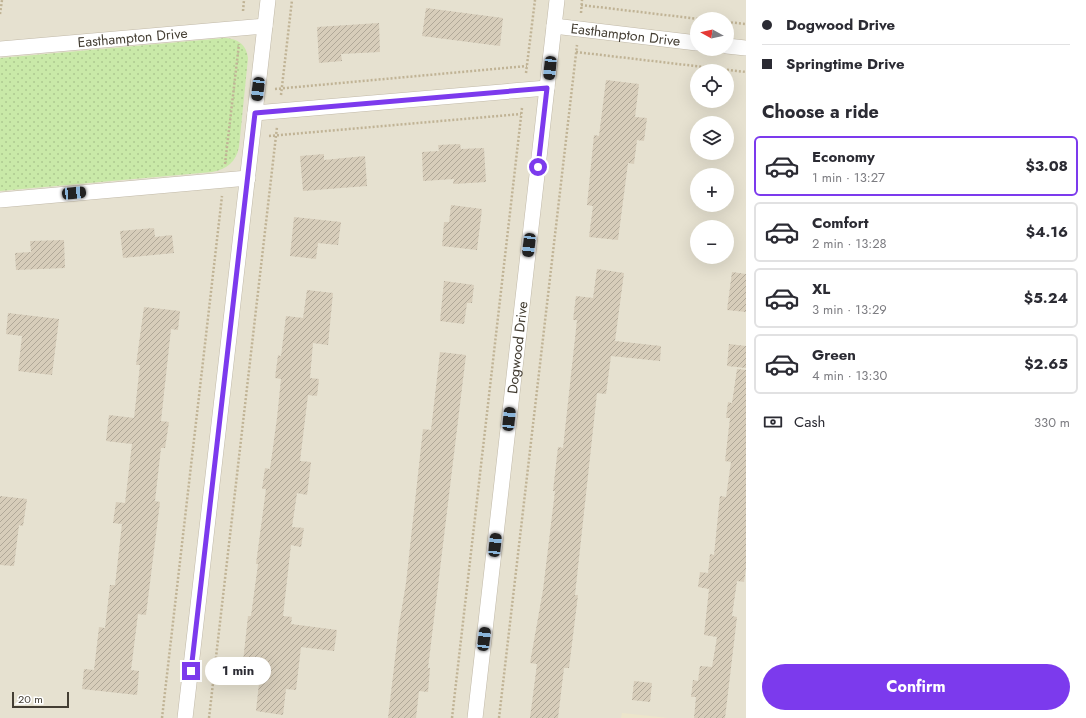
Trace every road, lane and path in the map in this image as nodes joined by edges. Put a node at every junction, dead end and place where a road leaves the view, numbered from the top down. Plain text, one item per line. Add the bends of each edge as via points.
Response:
1 (2, 0) edge
2 (268, 0) edge
3 (292, 0) edge
4 (535, 0) edge
5 (558, 0) edge
6 (582, 0) edge
7 (581, 5) junction
8 (0, 14) edge
9 (580, 17) dead end
10 (690, 18) edge
11 (734, 23) edge
12 (746, 24) edge
13 (265, 26) junction
14 (554, 26) junction
15 (577, 40) dead end
16 (690, 42) edge
17 (239, 44) dead end
18 (734, 47) edge
19 (746, 48) edge
20 (0, 49) edge
21 (576, 52) junction
22 (527, 66) junction
23 (746, 72) edge
24 (526, 76) dead end
25 (282, 88) junction
26 (547, 88) junction
27 (274, 89) dead end
28 (281, 96) dead end
29 (522, 108) dead end
30 (255, 113) junction
31 (521, 114) junction
32 (277, 126) dead end
33 (276, 136) junction
34 (267, 137) dead end
35 (224, 171) dead end
36 (248, 178) junction
37 (222, 194) dead end
38 (0, 200) edge
39 (162, 718) edge
40 (185, 718) edge
41 (209, 718) edge
42 (452, 718) edge
43 (475, 718) edge
44 (500, 718) edge

1 - 8 path
2 - 13 street
3 - 25 path
4 - 22 path
5 - 14 street, Dogwood Drive
6 - 7 path
7 - 9 path
7 - 10 path
11 - 12 path
13 - 20 street, Easthampton Drive
13 - 30 street
14 - 16 street, Easthampton Drive
14 - 26 street, Dogwood Drive
15 - 21 path
17 - 35 path
18 - 19 street
21 - 23 path
21 - 44 path
22 - 24 path
22 - 25 path
25 - 27 path
25 - 28 path
26 - 30 street
26 - 43 street, Dogwood Drive
29 - 31 path
30 - 36 street
31 - 33 path
31 - 42 path
32 - 33 path
33 - 34 path
33 - 41 path
36 - 38 street
36 - 40 street
37 - 39 path

